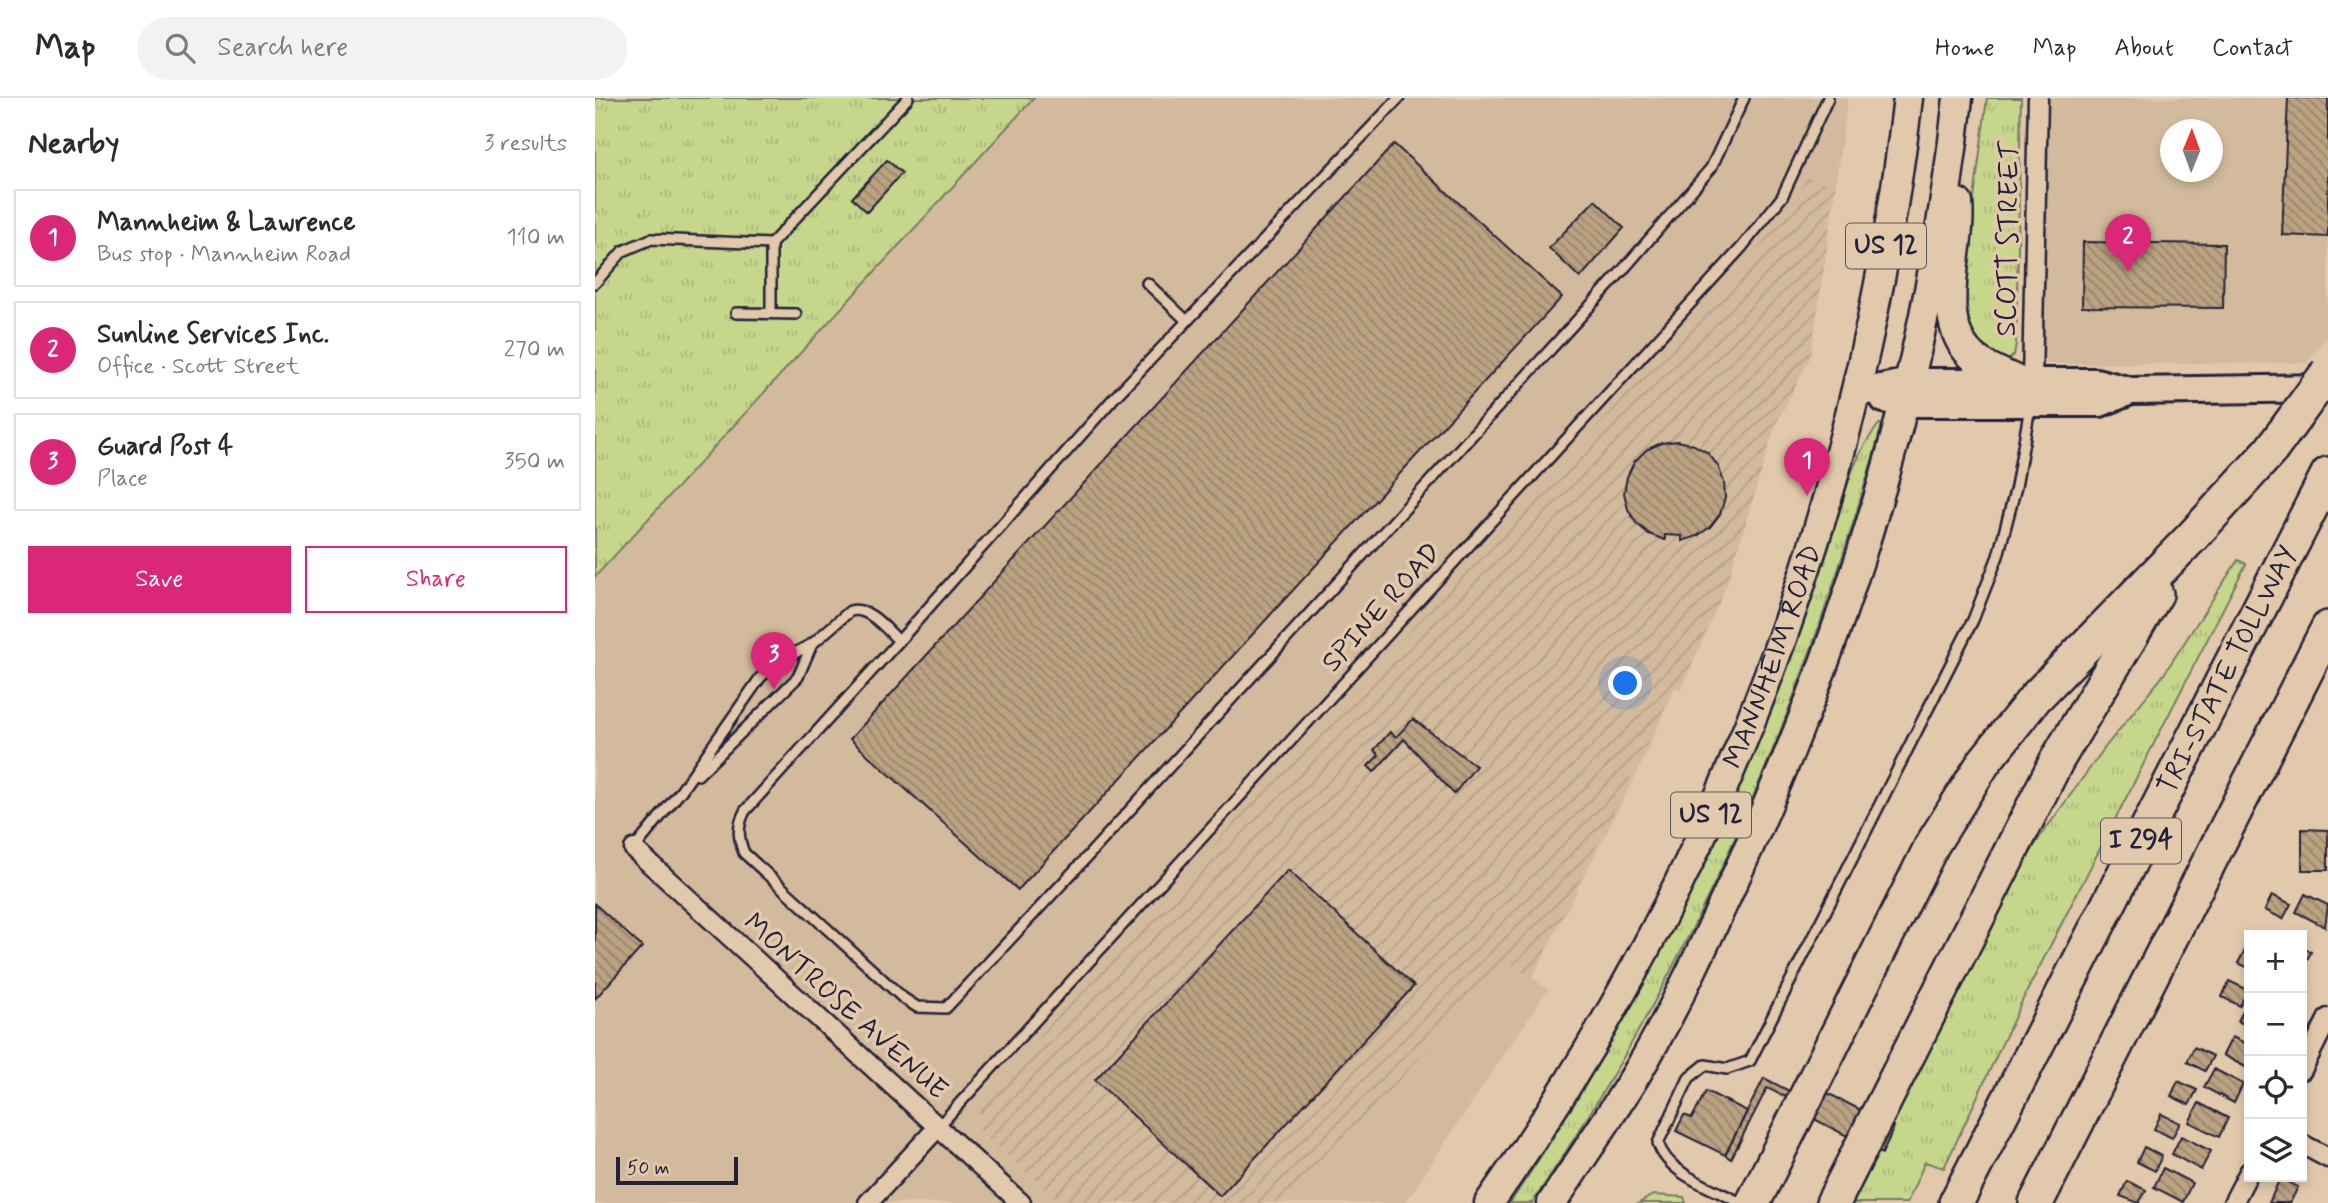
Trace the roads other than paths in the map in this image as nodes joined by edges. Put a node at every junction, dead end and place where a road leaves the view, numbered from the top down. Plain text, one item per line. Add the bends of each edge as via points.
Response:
1 (908, 98) edge
2 (1399, 98) edge
3 (1744, 98) edge
4 (1828, 98) edge
5 (1908, 98) edge
6 (1958, 98) edge
7 (2038, 98) edge
8 (1953, 144) junction
9 (771, 244) junction
10 (595, 283) edge
11 (1147, 283) dead end
12 (736, 313) dead end
13 (771, 313) junction
14 (796, 314) dead end
15 (1187, 321) junction
16 (2328, 372) edge
17 (2328, 388) edge
18 (2027, 389) junction
19 (1858, 393) junction
20 (1907, 393) junction
21 (2327, 476) edge
22 (2193, 536) junction
23 (2328, 628) edge
24 (899, 641) junction
25 (812, 644) junction
26 (681, 791) junction
27 (634, 849) joint
28 (2328, 1018) edge
29 (2307, 1060) edge
30 (938, 1127) junction
31 (2307, 1147) edge
32 (2328, 1158) edge
33 (2244, 1182) edge
34 (868, 1203) edge
35 (1021, 1203) edge
36 (1489, 1203) edge
37 (1552, 1203) edge
38 (1741, 1203) edge
39 (1753, 1203) edge
40 (1833, 1203) edge
41 (1956, 1203) edge
42 (2036, 1203) edge
43 (2233, 1203) edge

1 - 9 lane
2 - 15 lane
3 - 24 lane via 1711,168 1595,302 946,1008 917,1007 903,999 744,853 740,841 745,811
4 - 30 lane, SPINE ROAD via 1782,197 1742,247
5 - 19 main road, MANNHEIM ROAD / US 12 via 1881,282
6 - 8 main road, MANNHEIM ROAD / US 12
7 - 18 street, SCOTT STREET
8 - 18 main road via 1959,216 1951,298 1959,339 1973,357
8 - 20 main road, MANNHEIM ROAD / US 12
9 - 10 lane via 651,239 623,251
9 - 13 lane
11 - 15 lane
12 - 13 lane
13 - 14 lane
15 - 24 lane
16 - 22 highway, bridge via 2271,450
17 - 18 main road via 2131,391 2096,382
18 - 20 main road
18 - 38 lane via 2022,460 1998,555 1948,673 1750,1060 1727,1069 1705,1065 1689,1078 1658,1143 1663,1158
19 - 20 main road
19 - 36 main road, MANNHEIM ROAD / US 12 via 1779,649 1694,854 1586,1056
20 - 37 main road, MANNHEIM ROAD / US 12 via 1867,542 1837,631 1753,837 1638,1072
21 - 41 highway, TRI-STATE TOLLWAY / I 294
22 - 39 highway via 2035,698 1985,762 1932,845
22 - 40 highway via 2057,760
23 - 42 highway, I 294
24 - 25 lane via 859,609 830,625
25 - 26 lane via 797,677
25 - 26 lane via 776,663 760,678
26 - 27 lane
27 - 30 street, MONTROSE AVENUE
28 - 29 street
30 - 34 street
30 - 35 street, MONTROSE AVENUE
31 - 32 street
33 - 43 street

